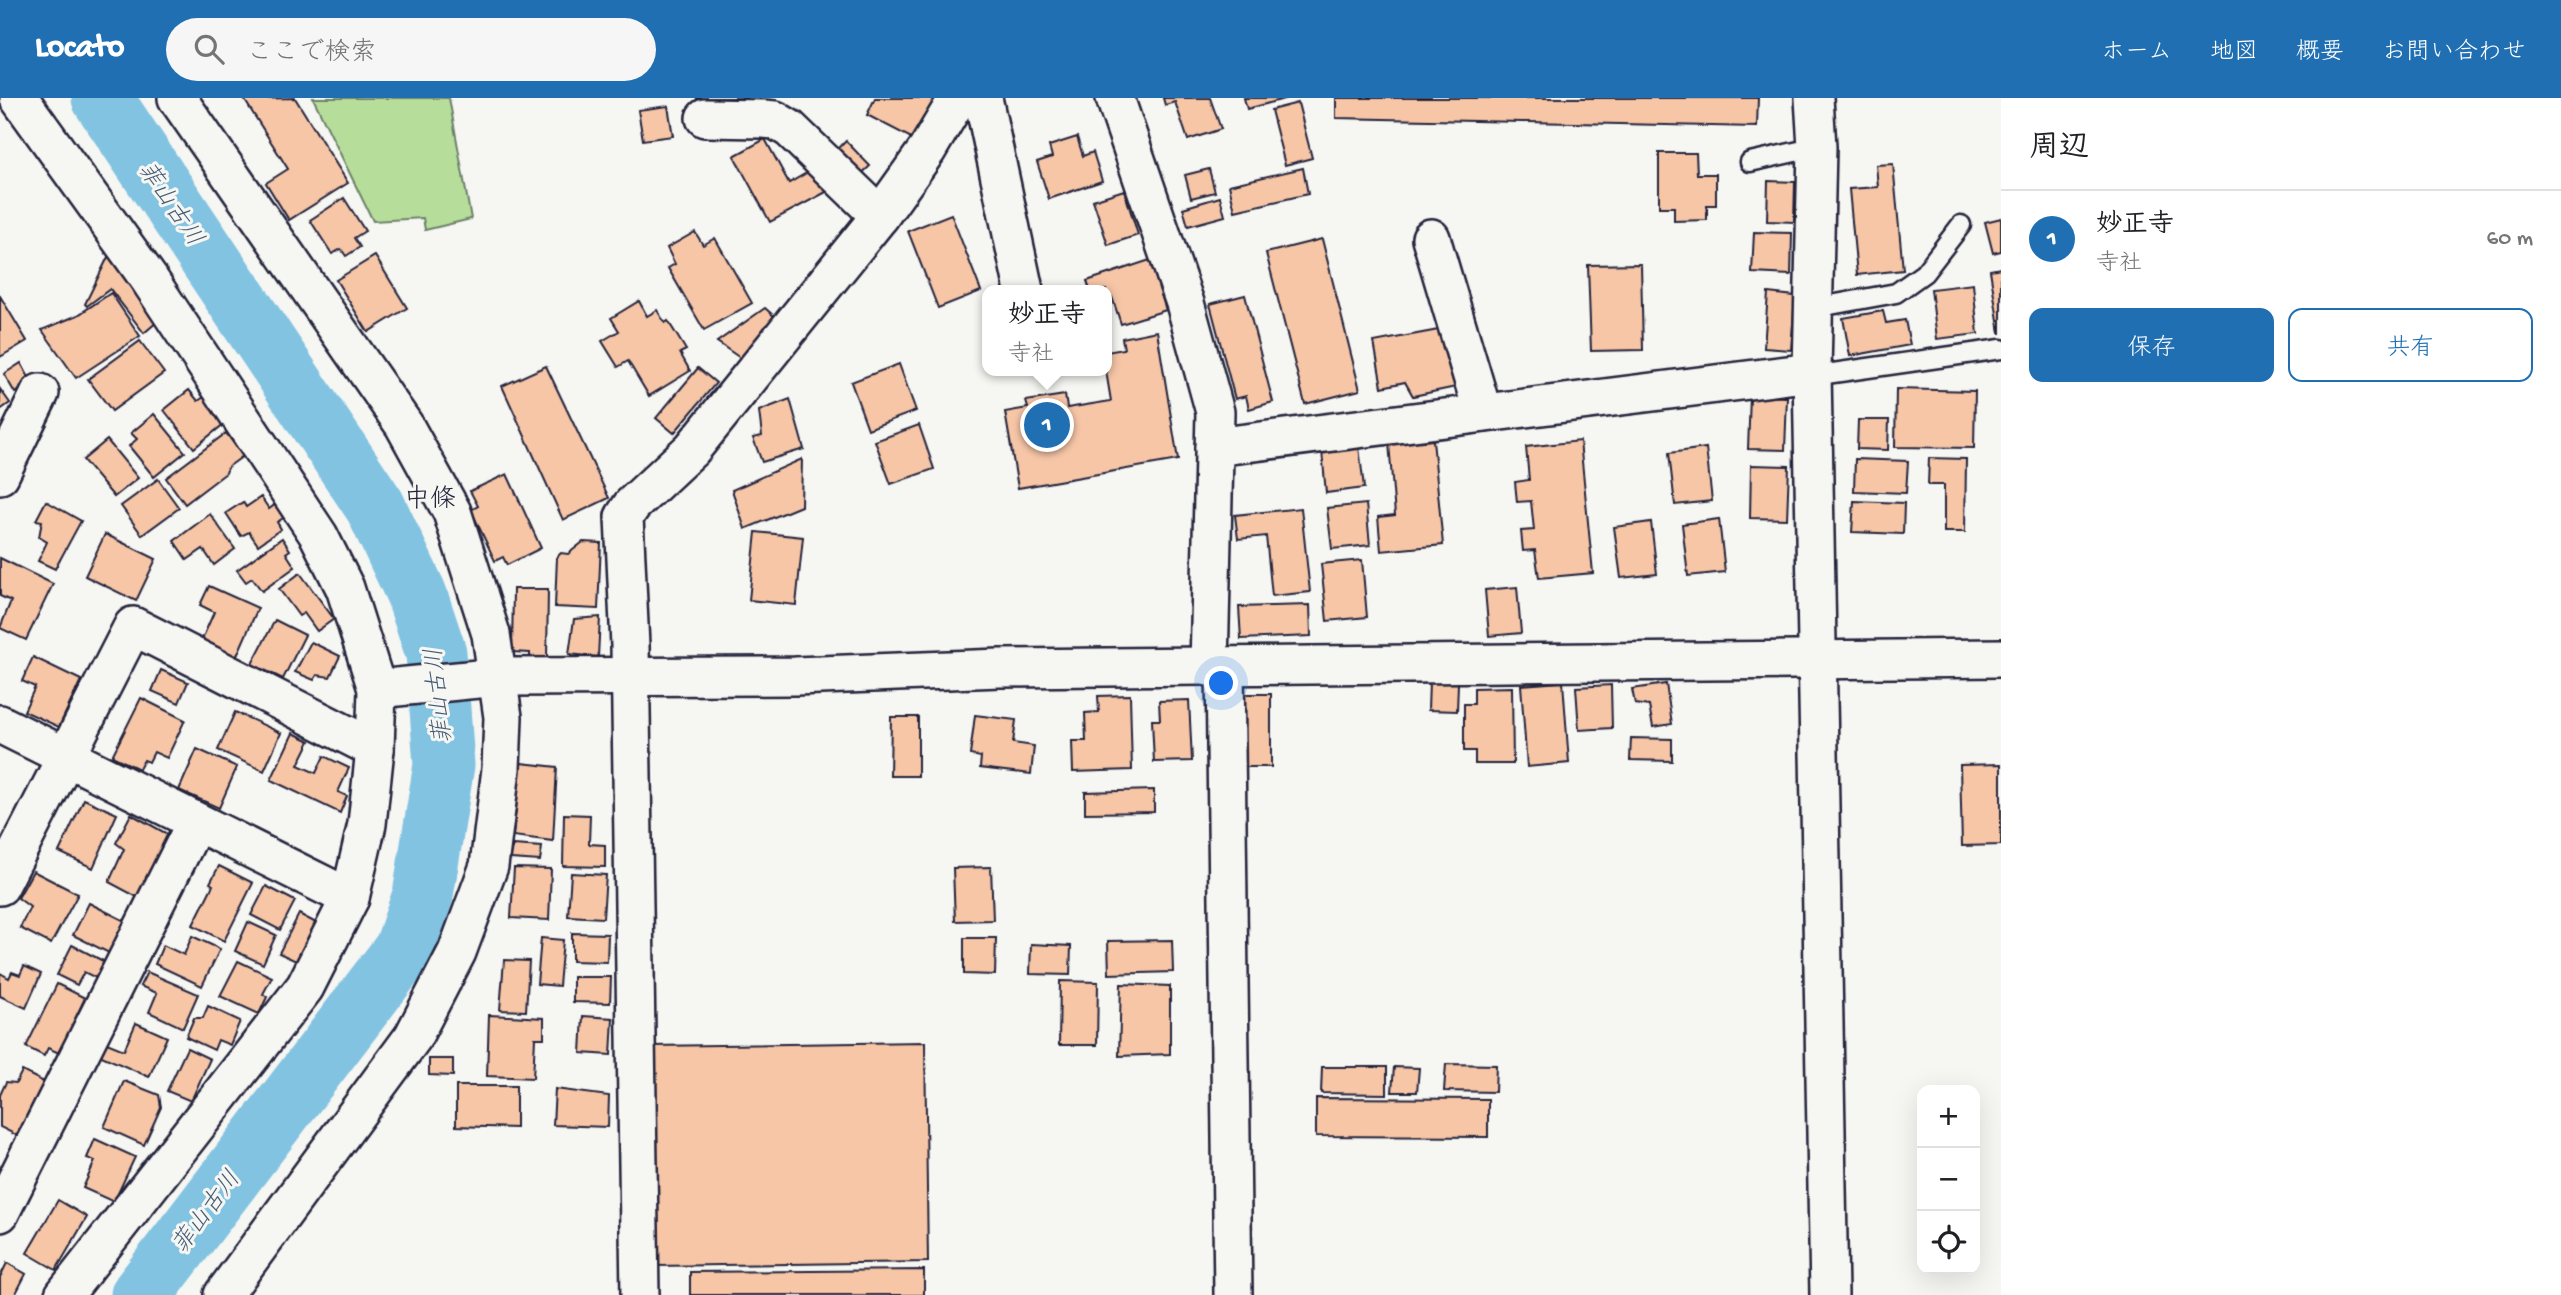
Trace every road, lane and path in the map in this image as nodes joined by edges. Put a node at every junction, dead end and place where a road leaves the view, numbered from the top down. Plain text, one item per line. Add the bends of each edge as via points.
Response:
1 (19, 98) edge
2 (177, 98) edge
3 (958, 98) edge
4 (984, 98) edge
5 (1115, 98) edge
6 (1814, 98) edge
7 (705, 118) dead end
8 (1817, 147) junction
9 (1751, 162) dead end
10 (880, 216) junction
11 (1961, 225) dead end
12 (1431, 238) dead end
13 (1023, 285) edge
14 (1814, 308) junction
15 (2001, 349) edge
16 (1812, 374) junction
17 (40, 393) dead end
18 (1483, 413) junction
19 (1214, 447) junction
20 (0, 475) edge
21 (1818, 658) junction
22 (2001, 658) edge
23 (1217, 666) junction
24 (629, 677) junction
25 (492, 678) junction
26 (382, 689) junction
27 (0, 724) edge
28 (375, 749) junction
29 (66, 756) junction
30 (196, 822) junction
31 (0, 887) edge
32 (350, 898) junction
33 (0, 1213) edge
34 (64, 1295) edge
35 (223, 1295) edge
36 (640, 1295) edge
37 (1233, 1295) edge
38 (1829, 1295) edge

1 - 26 street via 149,279 318,536 345,588
2 - 25 street via 404,425 452,512 491,634
3 - 10 street
4 - 13 street
5 - 19 street via 1185,303 1215,412
6 - 8 street
7 - 10 street via 775,120
8 - 9 lane
8 - 14 street
10 - 24 street via 692,449 624,517
11 - 14 lane via 1924,273 1896,293
12 - 18 street
14 - 16 street
15 - 16 lane
16 - 18 street
16 - 21 street
17 - 20 street
18 - 19 street
19 - 23 street
21 - 22 street
21 - 23 street
21 - 38 street
23 - 24 street
23 - 37 street
24 - 25 street
24 - 36 street
25 - 26 street
25 - 35 street via 503,717 489,866 457,952 413,1037
26 - 28 street
27 - 29 street
28 - 29 street via 133,626
28 - 32 street via 367,824
29 - 30 street
29 - 31 street
30 - 32 street
30 - 33 street
32 - 34 street via 305,987

